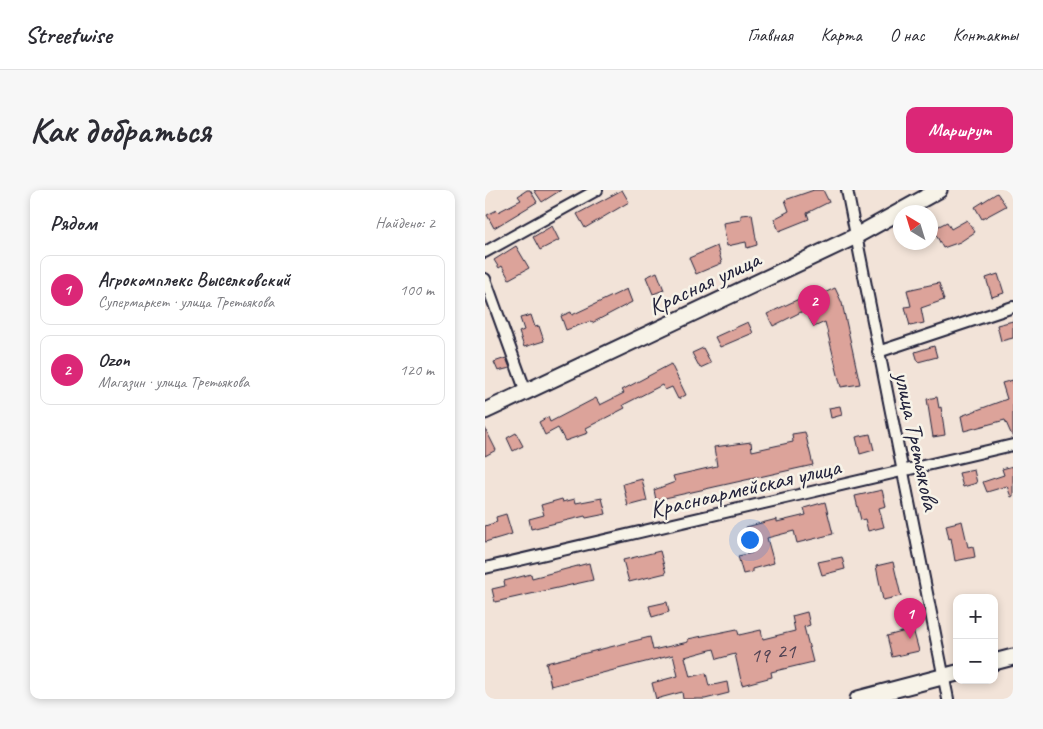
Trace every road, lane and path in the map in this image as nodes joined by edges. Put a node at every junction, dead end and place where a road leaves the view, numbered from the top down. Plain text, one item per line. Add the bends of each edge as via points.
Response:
1 (597, 190) edge
2 (847, 190) edge
3 (939, 190) edge
4 (854, 237) junction
5 (485, 252) edge
6 (485, 279) edge
7 (1013, 307) edge
8 (878, 352) junction
9 (526, 392) junction
10 (485, 411) edge
11 (1013, 445) edge
12 (903, 472) junction
13 (485, 568) edge
14 (1013, 657) edge
15 (998, 661) edge
16 (950, 674) edge
17 (859, 699) edge
18 (949, 699) edge

1 - 5 street
2 - 4 street, улица Третьякова
3 - 4 main road, Красная улица
4 - 8 street, улица Третьякова
4 - 9 main road, Красная улица
6 - 9 street
7 - 8 street
8 - 12 street, улица Третьякова
9 - 10 main road, Красная улица
11 - 12 street, Красноармейская улица
12 - 13 street, Красноармейская улица
12 - 16 street, улица Третьякова
14 - 15 main road
16 - 17 main road
16 - 18 street, улица Третьякова

